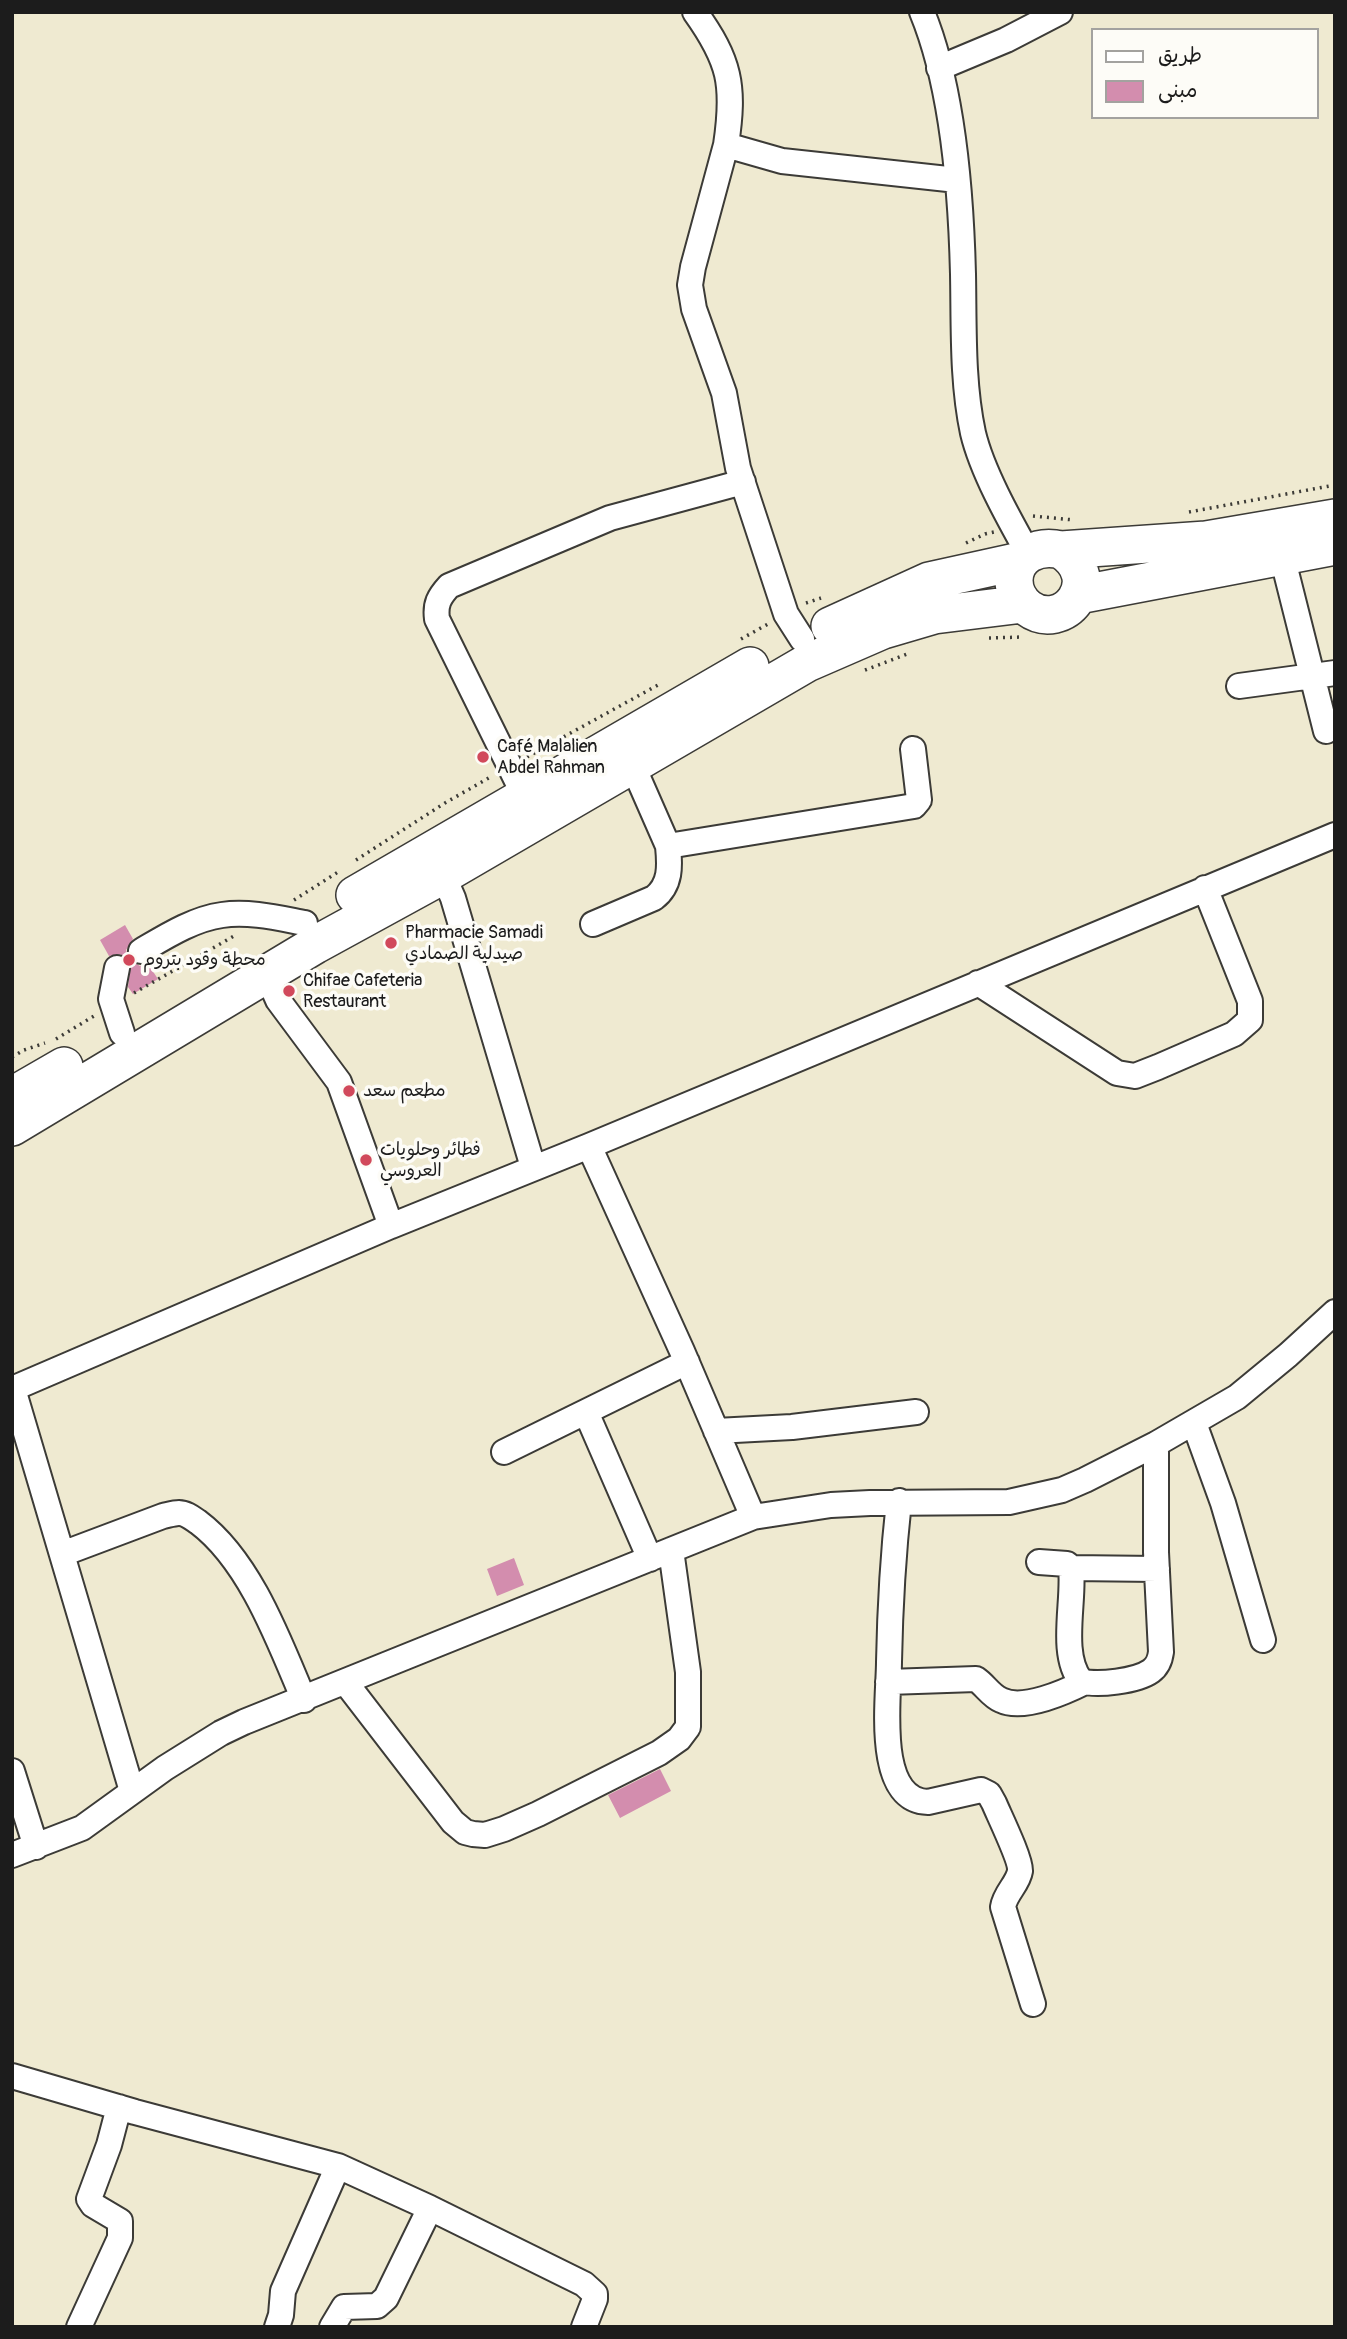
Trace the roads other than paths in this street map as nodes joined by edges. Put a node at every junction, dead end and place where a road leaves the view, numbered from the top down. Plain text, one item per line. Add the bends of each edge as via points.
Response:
1 (695, 12) edge
2 (922, 12) edge
3 (1060, 12) edge
4 (939, 68) junction
5 (726, 145) junction
6 (957, 180) junction
7 (743, 482) junction
8 (1335, 518) edge
9 (1335, 546) edge
10 (1036, 555) junction
11 (1282, 556) junction
12 (1079, 595) junction
13 (1023, 604) junction
14 (802, 639) junction
15 (1323, 675) edge
16 (1239, 686) dead end
17 (1326, 731) dead end
18 (914, 749) dead end
19 (632, 764) junction
20 (525, 797) junction
21 (1335, 835) edge
22 (668, 846) junction
23 (443, 875) junction
24 (1205, 888) junction
25 (305, 923) junction
26 (593, 924) dead end
27 (141, 951) dead end
28 (117, 968) dead end
29 (267, 973) junction
30 (978, 983) junction
31 (122, 1033) junction
32 (12, 1096) edge
33 (12, 1127) edge
34 (589, 1146) junction
35 (533, 1167) junction
36 (391, 1226) junction
37 (1335, 1312) edge
38 (687, 1362) junction
39 (13, 1389) edge
40 (586, 1412) junction
41 (916, 1412) dead end
42 (1194, 1423) junction
43 (716, 1431) junction
44 (1156, 1444) junction
45 (504, 1452) dead end
46 (899, 1501) junction
47 (753, 1517) junction
48 (62, 1553) junction
49 (661, 1554) junction
50 (1039, 1562) dead end
51 (1071, 1568) junction
52 (1157, 1569) junction
53 (1263, 1640) dead end
54 (888, 1682) junction
55 (1085, 1682) junction
56 (346, 1683) junction
57 (304, 1700) junction
58 (12, 1771) edge
59 (132, 1791) junction
60 (36, 1847) junction
61 (12, 1855) edge
62 (1033, 2004) dead end
63 (12, 2076) edge
64 (119, 2107) junction
65 (338, 2166) junction
66 (430, 2208) junction
67 (87, 2324) edge
68 (277, 2327) edge
69 (332, 2327) edge
70 (584, 2327) edge

1 - 5 street via 728,71
2 - 4 street
3 - 4 street
4 - 6 street
5 - 6 street via 782,160
5 - 7 street via 690,285 724,393
6 - 10 street via 974,434 992,481
7 - 14 street via 786,614
7 - 20 street via 610,518 449,586 439,596 437,619
8 - 10 highway via 1206,540
9 - 11 highway
10 - 12 highway via 1077,564
10 - 13 highway via 1015,572 1014,583
10 - 14 highway via 929,581
11 - 12 highway
11 - 15 street
12 - 13 highway via 1053,614 1032,611
13 - 19 highway via 934,615 849,643 748,695
14 - 20 highway
15 - 16 street
15 - 17 street
18 - 22 street via 919,800 914,806
19 - 22 street
19 - 23 highway
20 - 25 highway
21 - 24 street
22 - 26 street via 669,873 662,892
23 - 29 highway
23 - 35 street
24 - 30 street
24 - 30 street via 1251,1001 1250,1020 1234,1034 1158,1068 1135,1076 1117,1073
25 - 27 street via 219,915
25 - 31 highway
28 - 31 street via 111,999
29 - 33 highway
29 - 36 street via 278,1000 339,1082
30 - 34 street
31 - 32 highway
34 - 35 street
34 - 38 street
35 - 36 street
36 - 39 street
37 - 42 street via 1252,1385
38 - 40 street
38 - 43 street
39 - 48 street
40 - 45 street
40 - 49 street
41 - 43 street
42 - 44 street
42 - 53 street
43 - 47 street
44 - 46 street via 1062,1490 1026,1499
44 - 52 street
46 - 47 street
46 - 54 street
47 - 49 street
48 - 57 street via 163,1516 180,1513 190,1517 220,1540 245,1576
48 - 59 street
49 - 56 street
49 - 56 street via 682,1617 688,1727 659,1753 504,1829 473,1834 453,1822
50 - 51 street
51 - 52 street
51 - 55 street via 1072,1658 1077,1676
52 - 55 street via 1159,1663 1139,1677
54 - 55 street via 976,1679 1007,1703 1051,1696
54 - 62 street via 887,1739 905,1793 928,1802 981,1790 994,1803 1020,1865 1003,1907
56 - 57 street
57 - 59 street via 221,1733
58 - 60 street
59 - 60 street via 82,1828
60 - 61 street
63 - 64 street
64 - 65 street
64 - 67 street via 89,2199 120,2221 122,2230
65 - 66 street
65 - 68 street via 283,2291
66 - 69 street via 386,2298 377,2306 344,2307
66 - 70 street via 590,2288 595,2299

